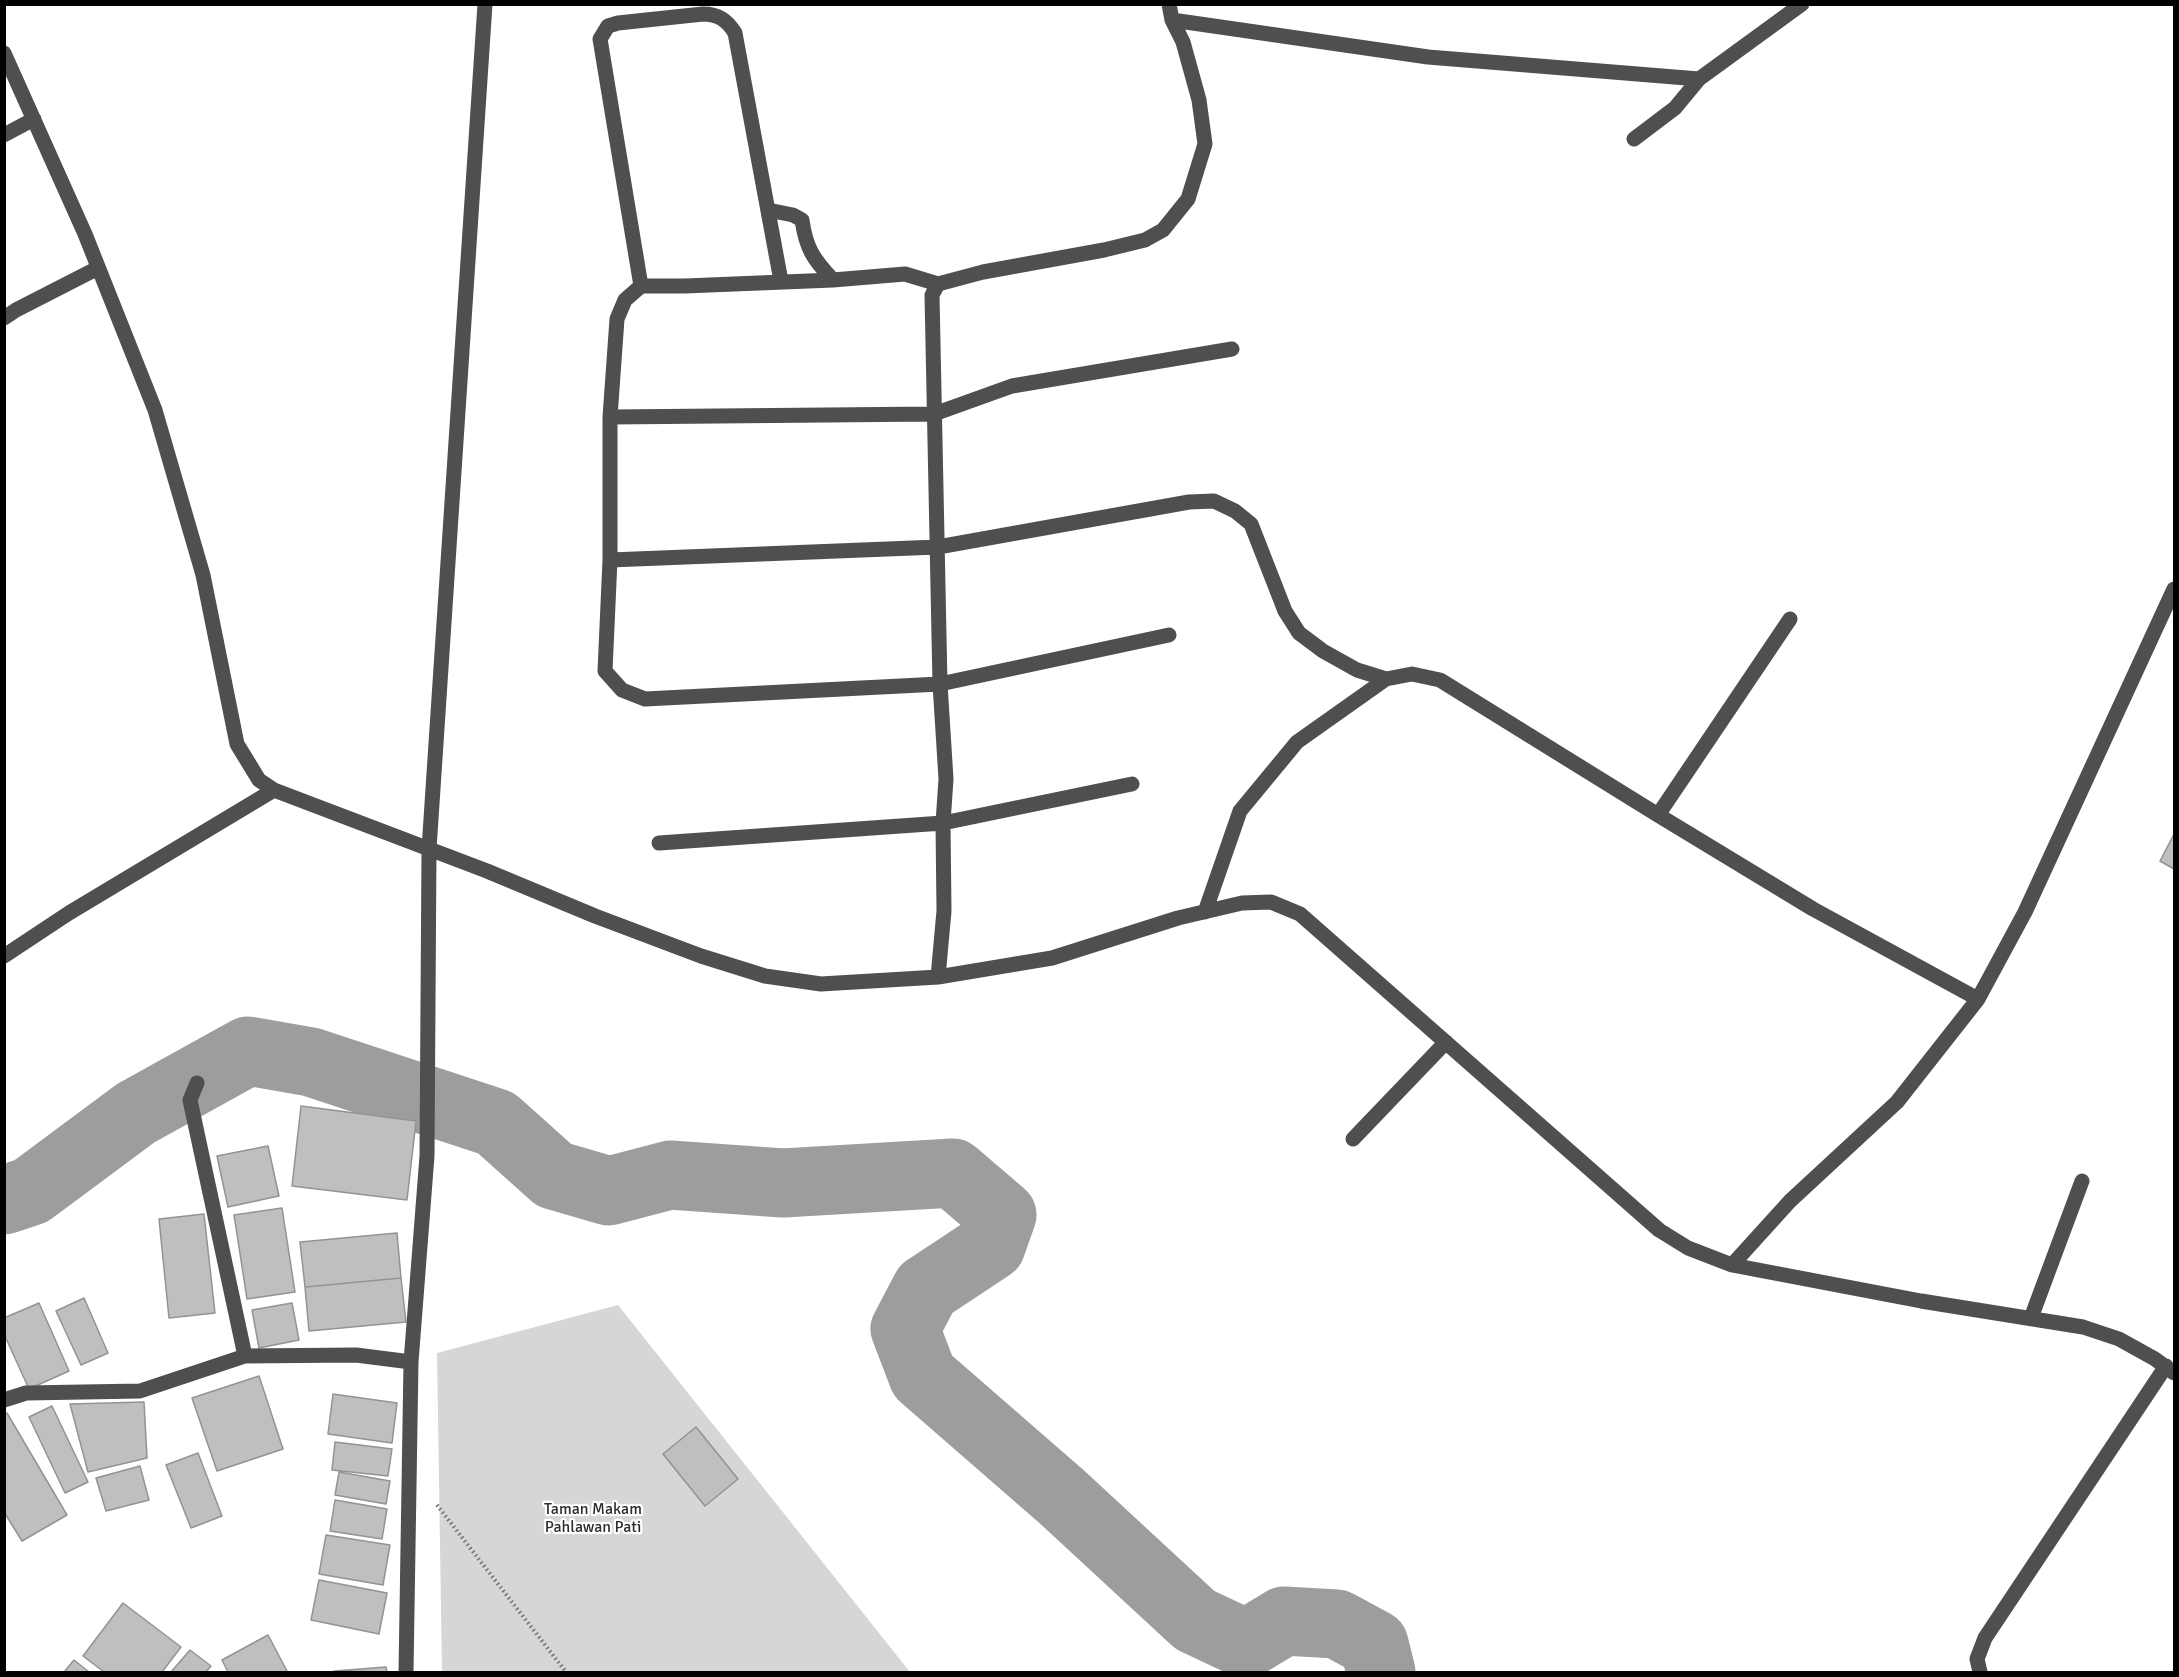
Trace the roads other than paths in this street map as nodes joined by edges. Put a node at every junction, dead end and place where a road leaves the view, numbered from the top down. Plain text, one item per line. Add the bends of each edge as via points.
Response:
1 (485, 4) edge
2 (1169, 4) edge
3 (1802, 4) edge
4 (1172, 20) junction
5 (4, 53) edge
6 (1699, 79) junction
7 (34, 119) junction
8 (4, 135) edge
9 (1634, 139) dead end
10 (768, 210) junction
11 (98, 268) junction
12 (833, 280) junction
13 (781, 281) junction
14 (938, 284) junction
15 (641, 286) junction
16 (4, 318) edge
17 (1232, 349) dead end
18 (934, 414) junction
19 (610, 417) junction
20 (938, 547) junction
21 (610, 560) junction
22 (2175, 589) edge
23 (1790, 619) dead end
24 (1169, 635) dead end
25 (1386, 679) junction
26 (940, 684) junction
27 (1132, 784) dead end
28 (274, 790) junction
29 (1658, 815) junction
30 (943, 823) junction
31 (658, 843) dead end
32 (429, 849) junction
33 (1205, 912) junction
34 (4, 956) edge
35 (938, 977) junction
36 (1977, 999) junction
37 (1446, 1042) junction
38 (197, 1083) dead end
39 (1353, 1139) dead end
40 (2082, 1181) dead end
41 (1732, 1265) junction
42 (2031, 1318) junction
43 (245, 1356) junction
44 (411, 1362) junction
45 (2170, 1370) edge
46 (4, 1400) edge
47 (406, 1672) edge
48 (1980, 1672) edge

1 - 32 street
2 - 4 street
3 - 6 street
4 - 6 street via 1428,57
4 - 14 street via 1183,42 1199,100 1205,144 1188,199 1163,230 1145,240 1104,250
5 - 7 street
6 - 9 street via 1675,108
7 - 8 street
7 - 11 street
10 - 12 street via 802,220 805,242 816,262
10 - 13 street
10 - 15 street via 735,33 730,25 716,15 703,14 608,26 600,39
11 - 16 street
11 - 28 street via 156,410 203,575 237,744 259,780
12 - 13 street
12 - 14 street via 905,274
13 - 15 street
14 - 18 street via 932,295
15 - 19 street via 625,300 617,319
17 - 18 street via 1012,386
18 - 19 street
18 - 20 street
19 - 21 street
20 - 21 street
20 - 25 street via 1214,501 1236,511 1251,524 1286,611 1299,633 1357,670
20 - 26 street
21 - 26 street via 605,671 622,690 645,699
22 - 36 street via 2025,912
23 - 29 street
24 - 26 street
25 - 29 street via 1412,674 1440,680
25 - 33 street via 1297,742 1239,811
26 - 30 street via 946,779
27 - 30 street
28 - 32 street
28 - 34 street
29 - 36 street via 1813,909
30 - 31 street
30 - 35 street via 944,911
32 - 35 street via 701,956 765,976 821,984
32 - 44 street via 427,1156
33 - 35 street via 1053,958
33 - 37 street via 1242,903 1271,902 1300,914
36 - 41 street via 1897,1102 1790,1201
37 - 39 street
37 - 41 street via 1659,1230 1688,1248
38 - 43 street via 190,1100
40 - 42 street
41 - 42 street
42 - 45 street via 2083,1326 2119,1339
43 - 44 street via 356,1355
43 - 46 street via 141,1391 26,1393
44 - 47 street
45 - 48 street via 1985,1638 1977,1659

